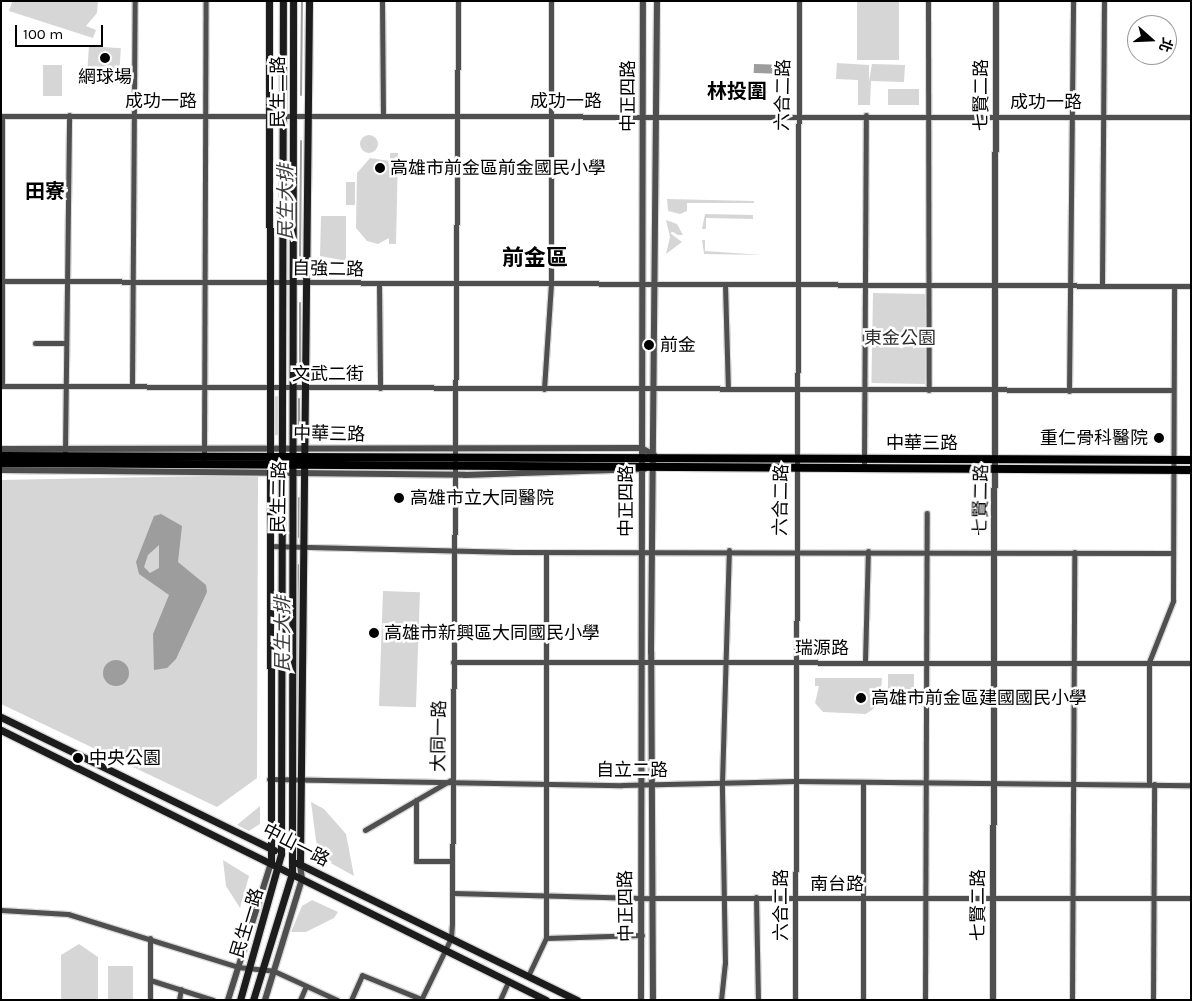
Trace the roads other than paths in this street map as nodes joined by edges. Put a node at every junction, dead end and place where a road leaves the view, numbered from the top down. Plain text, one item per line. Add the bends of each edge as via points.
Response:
1 (135, 1) edge
2 (206, 1) edge
3 (269, 1) edge
4 (283, 1) edge
5 (293, 1) edge
6 (309, 1) edge
7 (382, 1) edge
8 (458, 1) edge
9 (551, 1) edge
10 (644, 1) edge
11 (657, 1) edge
12 (799, 1) edge
13 (928, 1) edge
14 (996, 1) edge
15 (1073, 1) edge
16 (1104, 1) edge
17 (206, 114) junction
18 (457, 114) junction
19 (657, 114) junction
20 (69, 115) junction
21 (134, 115) junction
22 (270, 115) junction
23 (283, 115) junction
24 (292, 115) junction
25 (308, 115) junction
26 (383, 115) junction
27 (551, 115) junction
28 (642, 115) junction
29 (796, 115) junction
30 (866, 115) junction
31 (2, 116) edge
32 (928, 116) junction
33 (996, 116) junction
34 (1072, 116) junction
35 (1103, 116) junction
36 (1191, 117) edge
37 (2, 281) edge
38 (67, 281) junction
39 (133, 282) junction
40 (205, 282) junction
41 (270, 282) junction
42 (643, 282) junction
43 (283, 283) junction
44 (291, 283) junction
45 (306, 283) junction
46 (551, 283) junction
47 (655, 283) junction
48 (379, 284) junction
49 (725, 284) junction
50 (796, 284) junction
51 (453, 285) junction
52 (866, 285) junction
53 (928, 286) junction
54 (996, 286) junction
55 (1070, 286) junction
56 (1102, 286) junction
57 (1174, 286) junction
58 (1191, 286) edge
59 (35, 343) dead end
60 (66, 343) junction
61 (2, 386) edge
62 (132, 386) junction
63 (66, 387) junction
64 (204, 387) junction
65 (269, 387) junction
66 (287, 387) junction
67 (306, 387) junction
68 (380, 388) junction
69 (453, 388) junction
70 (544, 389) junction
71 (642, 389) junction
72 (655, 389) junction
73 (728, 390) junction
74 (796, 390) junction
75 (865, 390) junction
76 (929, 390) junction
77 (996, 390) junction
78 (1172, 390) junction
79 (1069, 391) junction
80 (1, 449) edge
81 (271, 452) junction
82 (284, 452) junction
83 (654, 455) junction
84 (1, 456) edge
85 (796, 457) junction
86 (65, 458) junction
87 (865, 458) junction
88 (996, 458) junction
89 (204, 460) junction
90 (294, 460) junction
91 (305, 460) junction
92 (641, 460) junction
93 (1172, 460) junction
94 (1191, 460) edge
95 (452, 462) junction
96 (1, 463) edge
97 (654, 464) junction
98 (270, 468) junction
99 (285, 468) junction
100 (796, 468) junction
101 (864, 469) junction
102 (1, 470) edge
103 (996, 470) junction
104 (1191, 470) edge
105 (1172, 471) junction
106 (927, 513) dead end
107 (269, 546) junction
108 (284, 547) junction
109 (293, 547) junction
110 (303, 547) junction
111 (641, 549) junction
112 (653, 549) junction
113 (729, 550) junction
114 (794, 550) junction
115 (452, 551) junction
116 (868, 551) junction
117 (927, 551) junction
118 (546, 552) junction
119 (995, 552) junction
120 (1074, 552) junction
121 (1172, 552) junction
122 (997, 661) junction
123 (453, 662) junction
124 (545, 662) junction
125 (726, 662) junction
126 (794, 662) junction
127 (865, 662) junction
128 (926, 662) junction
129 (1077, 662) junction
130 (1149, 662) junction
131 (1191, 663) edge
132 (640, 664) junction
133 (651, 664) junction
134 (1, 717) edge
135 (1, 730) edge
136 (269, 779) junction
137 (281, 779) junction
138 (292, 779) junction
139 (302, 779) junction
140 (452, 780) junction
141 (795, 781) junction
142 (545, 782) junction
143 (863, 782) junction
144 (994, 782) junction
145 (722, 783) junction
146 (925, 783) junction
147 (650, 784) junction
148 (1072, 784) junction
149 (1151, 784) junction
150 (1191, 784) edge
151 (641, 785) junction
152 (416, 800) junction
153 (365, 830) dead end
154 (271, 849) junction
155 (281, 854) junction
156 (292, 860) junction
157 (452, 861) junction
158 (271, 863) junction
159 (300, 864) junction
160 (280, 868) junction
161 (292, 873) junction
162 (302, 879) junction
163 (453, 893) junction
164 (546, 896) junction
165 (726, 897) junction
166 (756, 897) junction
167 (795, 897) junction
168 (639, 898) junction
169 (650, 898) junction
170 (865, 898) junction
171 (925, 898) junction
172 (993, 898) junction
173 (1074, 898) junction
174 (1151, 898) junction
175 (1191, 898) edge
176 (1, 910) edge
177 (642, 935) junction
178 (150, 938) junction
179 (451, 938) junction
180 (546, 938) junction
181 (444, 952) junction
182 (238, 968) junction
183 (250, 968) junction
184 (262, 970) junction
185 (274, 972) junction
186 (528, 976) junction
187 (150, 980) junction
188 (508, 982) junction
189 (306, 986) junction
190 (181, 989) junction
191 (193, 993) junction
192 (421, 999) edge
193 (150, 1000) edge
194 (179, 1000) edge
195 (192, 1000) edge
196 (213, 1000) edge
197 (228, 1000) edge
198 (240, 1000) edge
199 (253, 1000) edge
200 (265, 1000) edge
201 (300, 1000) edge
202 (337, 1000) edge
203 (351, 1000) edge
204 (500, 1000) edge
205 (546, 1000) edge
206 (577, 1000) edge
207 (641, 1000) edge
208 (653, 1000) edge
209 (721, 1000) edge
210 (758, 1000) edge
211 (795, 1000) edge
212 (863, 1000) edge
213 (925, 1000) edge
214 (993, 1000) edge
215 (1072, 1000) edge
216 (1152, 1000) edge

1 - 21 street
2 - 17 street
3 - 22 main road
4 - 23 main road, 民生二路
5 - 24 main road, 民生二路
6 - 25 main road
7 - 26 street
8 - 18 street, 大同一路
9 - 27 street
10 - 28 street, 中正四路
11 - 19 street, 中正四路
12 - 29 street, 六合二路
13 - 32 street
14 - 33 street, 七賢二路
15 - 34 street
16 - 35 street
17 - 21 street, 成功一路
17 - 22 street, 成功一路
17 - 40 street
18 - 26 street, 成功一路
18 - 27 street, 成功一路
18 - 51 street, 大同一路
19 - 28 street, 成功一路
19 - 29 street, 成功一路
19 - 47 street, 中正四路
20 - 21 street, 成功一路
20 - 31 street, 成功一路
20 - 38 street
21 - 39 street
22 - 23 street, 成功一路
22 - 41 main road
23 - 24 street, 成功一路
23 - 43 main road, 民生二路
24 - 25 street, 成功一路
24 - 44 main road, 民生二路
25 - 26 street, 成功一路
25 - 45 main road
27 - 28 street, 成功一路
27 - 46 street
28 - 42 street, 中正四路
29 - 30 street, 成功一路
29 - 50 street, 六合二路
30 - 32 street, 成功一路
30 - 52 street
31 - 37 street
32 - 33 street, 成功一路
32 - 53 street
33 - 34 street, 成功一路
33 - 54 street, 七賢二路
34 - 35 street, 成功一路
34 - 55 street
35 - 36 street, 成功一路
35 - 56 street
37 - 38 street, 自強二路
37 - 61 street
38 - 39 street, 自強二路
38 - 60 street
39 - 40 street, 自強二路
39 - 62 street
40 - 41 street, 自強二路
40 - 64 street
41 - 43 street, 自強二路
41 - 65 main road
42 - 46 street, 自強二路
42 - 47 street, 自強二路
42 - 71 street, 中正四路
43 - 44 street, 自強二路
43 - 66 main road, 民生二路
44 - 45 street, 自強二路
44 - 66 main road, 民生二路
45 - 48 street, 自強二路
45 - 67 main road
46 - 51 street, 自強二路
46 - 70 street
47 - 49 street, 自強二路
47 - 72 street, 中正四路
48 - 51 street, 自強二路
48 - 68 street
49 - 50 street, 自強二路
49 - 73 street
50 - 52 street, 自強二路
50 - 74 street, 六合二路
51 - 69 street, 大同一路
52 - 53 street, 自強二路
52 - 75 street
53 - 54 street, 自強二路
53 - 76 street
54 - 55 street, 自強二路
54 - 77 street, 七賢二路
55 - 56 street, 自強二路
55 - 79 street
56 - 57 street, 自強二路
57 - 58 street, 自強二路
57 - 78 street
59 - 60 street
60 - 63 street
61 - 63 street, 文武二街
62 - 63 street, 文武二街
62 - 64 street, 文武二街
63 - 86 street
64 - 65 street, 文武二街
64 - 89 street
65 - 66 street, 文武二街
65 - 81 main road
66 - 67 street, 文武二街
66 - 82 main road, 民生二路
66 - 90 main road, 民生二路
67 - 68 street, 文武二街
67 - 91 main road
68 - 69 street, 文武二街
69 - 70 street, 文武二街
69 - 95 street, 大同一路
70 - 71 street, 文武二街
71 - 72 street, 文武二街
71 - 92 street, 中正四路
72 - 73 street, 文武二街
72 - 83 street, 中正四路
73 - 74 street, 文武二街
74 - 75 street, 文武二街
74 - 85 street, 六合二路
75 - 76 street, 文武二街
75 - 87 street
76 - 77 street, 文武二街
77 - 79 street, 文武二街
77 - 88 street, 七賢二路
78 - 79 street, 文武二街
78 - 93 street
80 - 86 street, 中華三路
81 - 82 main road, 中華三路
81 - 89 main road, 中華三路
81 - 98 main road
82 - 90 main road, 中華三路
82 - 99 main road, 民生二路
83 - 85 main road, 中華三路
83 - 92 main road, 中華三路
83 - 97 street, 中正四路
84 - 86 main road, 中華三路
85 - 87 main road, 中華三路
85 - 100 street, 六合二路
86 - 89 main road, 中華三路
86 - 89 street, 中華三路
86 - 96 main road, 中華三路
86 - 102 street, 中華三路
87 - 88 main road, 中華三路
87 - 101 street
88 - 93 main road, 中華三路
88 - 103 street, 七賢二路
89 - 98 main road, 中華三路
90 - 91 main road, 中華三路
90 - 91 street, 中華三路
90 - 99 main road, 中華三路
90 - 109 main road, 民生二路
91 - 95 main road, 中華三路
91 - 95 street, 中華三路
91 - 110 main road
92 - 95 main road, 中華三路
92 - 95 street, 中華三路
92 - 97 main road, 中華三路
92 - 111 street, 中正四路
93 - 94 main road, 中華三路
93 - 105 street
95 - 115 street, 大同一路
97 - 100 main road, 中華三路
97 - 112 street, 中正四路
98 - 99 main road, 中華三路
98 - 107 main road
99 - 108 main road, 民生二路
100 - 101 main road, 中華三路
100 - 114 street, 六合二路
101 - 103 main road, 中華三路
103 - 105 main road, 中華三路
103 - 119 street, 七賢二路
104 - 105 main road, 中華三路
105 - 121 street
106 - 117 street
107 - 108 street
107 - 136 main road
108 - 109 street
108 - 137 main road, 民生二路
109 - 110 street
109 - 138 main road, 民生二路
110 - 115 street
110 - 139 main road
111 - 112 street
111 - 118 street
111 - 132 street, 中正四路
112 - 113 street
112 - 133 street, 中正四路
113 - 114 street
113 - 125 street
114 - 116 street
114 - 126 street, 六合二路
115 - 118 street
115 - 123 street, 大同一路
116 - 117 street
116 - 127 street
117 - 119 street
117 - 128 street
118 - 124 street
119 - 120 street
119 - 122 street, 七賢二路
120 - 121 street
120 - 129 street
121 - 130 street via 1171,611
122 - 128 street, 瑞源路
122 - 129 street, 瑞源路
122 - 144 street, 七賢二路
123 - 124 street, 瑞源路
123 - 140 street, 大同一路
124 - 132 street, 瑞源路
124 - 142 street
125 - 126 street, 瑞源路
125 - 133 street, 瑞源路
125 - 145 street
126 - 127 street, 瑞源路
126 - 141 street, 六合二路
127 - 128 street, 瑞源路
128 - 146 street
129 - 130 street, 瑞源路
129 - 148 street
130 - 131 street, 瑞源路
130 - 149 street
132 - 133 street, 瑞源路
132 - 151 street, 中正四路
133 - 147 street, 中正四路
134 - 154 main road, 中山一路
135 - 158 main road, 中山一路
136 - 137 street, 自立二路
136 - 154 main road
137 - 138 street, 自立二路
137 - 155 main road, 民生二路
138 - 139 street, 自立二路
138 - 156 main road, 民生二路
139 - 140 street, 自立二路
139 - 159 main road
140 - 142 street, 自立二路
140 - 152 street
140 - 157 street, 大同一路
141 - 143 street, 自立二路
141 - 145 street, 自立二路
141 - 167 street, 六合二路
142 - 151 street, 自立二路
142 - 164 street
143 - 146 street, 自立二路
143 - 170 street
144 - 146 street, 自立二路
144 - 148 street, 自立二路
144 - 172 street, 七賢二路
145 - 147 street, 自立二路
145 - 165 street
146 - 171 street
147 - 151 street, 自立二路
147 - 169 street, 中正四路
148 - 149 street, 自立二路
148 - 173 street
149 - 150 street, 自立二路
149 - 174 street
151 - 168 street, 中正四路
152 - 153 street
152 - 157 street via 416,861
154 - 155 main road, 中山一路
154 - 158 main road
155 - 156 main road, 中山一路
155 - 160 main road, 民生一路
156 - 159 main road, 中山一路
156 - 161 main road, 民生二路
157 - 163 street, 大同一路
158 - 160 main road, 中山一路
158 - 182 street, 民生一路
159 - 162 street
159 - 179 main road, 中山一路
160 - 161 main road, 中山一路
160 - 183 main road, 民生一路
161 - 162 main road, 中山一路
161 - 184 main road, 民生一路
162 - 181 main road, 中山一路
162 - 185 street
163 - 164 street, 南台路
163 - 179 street, 大同一路
164 - 168 street, 南台路
164 - 180 street
165 - 166 street, 南台路
165 - 169 street, 南台路
165 - 209 street
166 - 167 street, 南台路
166 - 210 street
167 - 170 street, 南台路
167 - 211 street, 六合二路
168 - 169 street, 南台路
168 - 177 street, 中正四路
169 - 208 street, 中正四路
170 - 171 street, 南台路
170 - 212 street
171 - 172 street, 南台路
171 - 213 street
172 - 173 street, 南台路
172 - 214 street, 七賢二路
173 - 174 street, 南台路
173 - 215 street
174 - 175 street, 南台路
174 - 216 street
176 - 178 street via 68,914
177 - 180 street
177 - 207 street, 中正四路
178 - 182 street
178 - 187 street
179 - 181 street, 大同一路
179 - 186 main road, 中山一路
180 - 186 street
181 - 188 main road, 中山一路
181 - 192 street, 大同一路
182 - 183 street
182 - 197 street, 民生一路
183 - 184 street
183 - 198 main road, 民生一路
184 - 185 street
184 - 199 main road, 民生一路
185 - 189 street
185 - 200 street
186 - 206 main road, 中山一路
187 - 190 street
187 - 193 street
188 - 204 street
188 - 205 main road, 中山一路
189 - 201 street
189 - 202 street
190 - 191 street
190 - 194 street
191 - 195 street
191 - 196 street
192 - 203 street via 362,976

